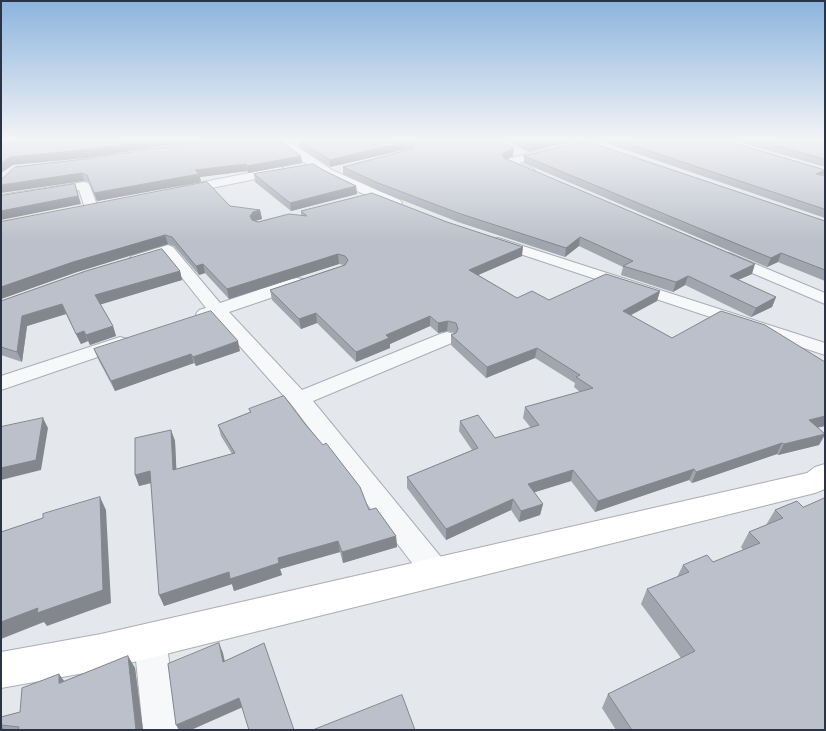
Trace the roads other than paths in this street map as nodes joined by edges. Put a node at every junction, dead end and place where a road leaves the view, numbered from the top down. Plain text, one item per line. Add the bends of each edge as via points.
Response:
1 (272, 173) edge
2 (336, 173) edge
3 (533, 173) edge
4 (544, 178) edge
5 (170, 192) edge
6 (373, 195) junction
7 (1, 199) edge
8 (358, 199) edge
9 (105, 205) edge
10 (91, 208) junction
11 (409, 209) edge
12 (76, 210) edge
13 (482, 236) edge
14 (717, 252) edge
15 (118, 265) edge
16 (316, 277) edge
17 (825, 299) edge
18 (217, 310) junction
19 (188, 320) edge
20 (137, 337) edge
21 (447, 338) dead end
22 (825, 349) edge
23 (1, 383) edge
24 (299, 399) junction
25 (825, 474) edge
26 (435, 571) junction
27 (150, 640) junction
28 (1, 670) edge
29 (161, 730) edge

1 - 5 street
2 - 6 street
3 - 4 street
6 - 8 street
6 - 11 street
7 - 10 street via 84,186
9 - 10 street
10 - 12 street
13 - 22 street
14 - 17 street
15 - 18 street via 168,250
16 - 18 street
18 - 19 street
18 - 24 street
20 - 23 street
21 - 24 street
24 - 26 street
25 - 26 street via 814,482
26 - 27 street
27 - 28 street via 101,652
27 - 29 street

